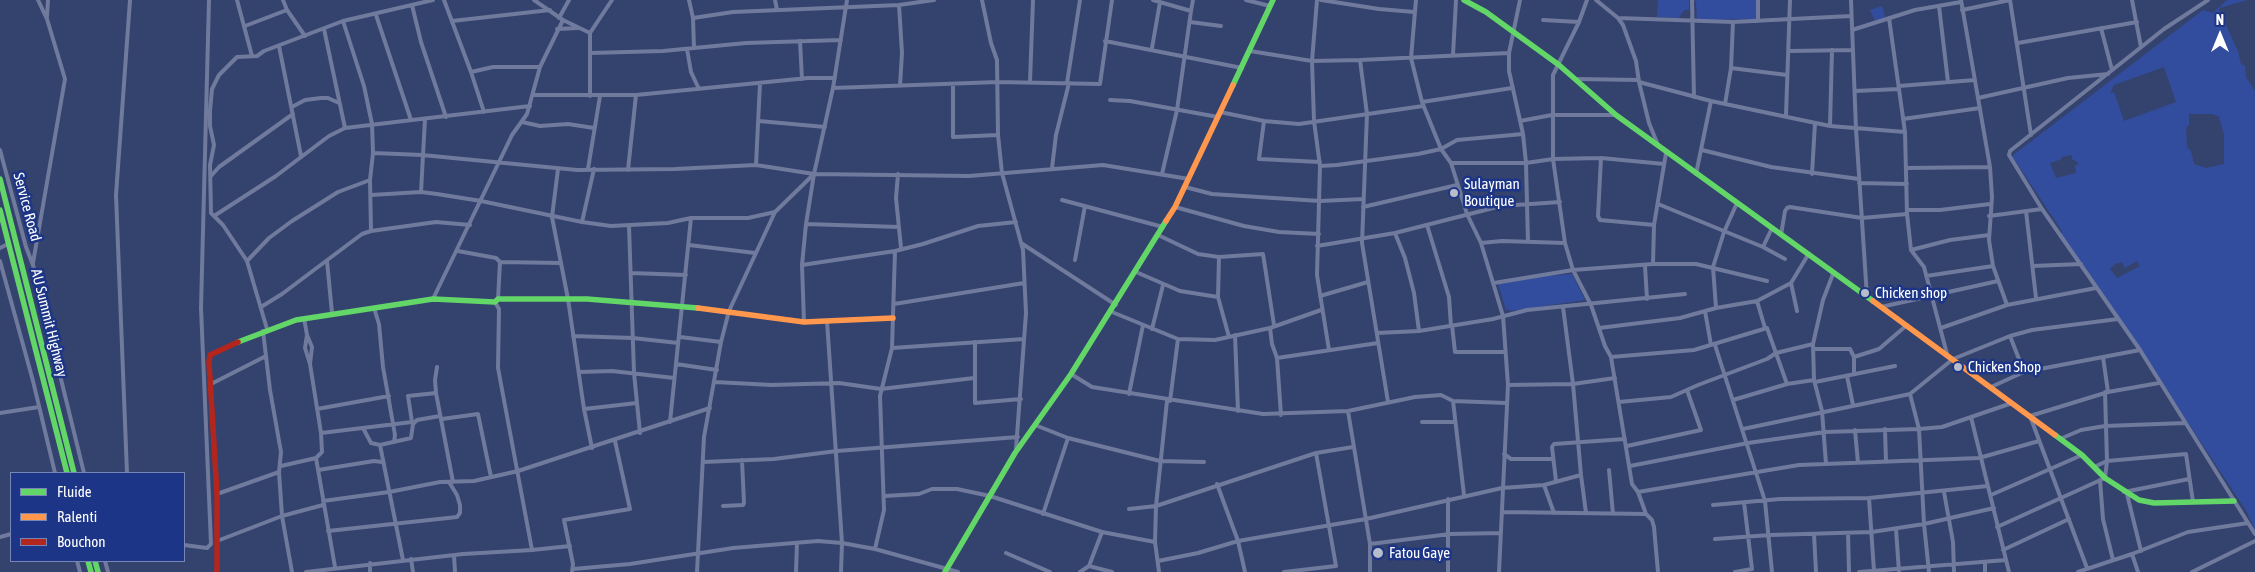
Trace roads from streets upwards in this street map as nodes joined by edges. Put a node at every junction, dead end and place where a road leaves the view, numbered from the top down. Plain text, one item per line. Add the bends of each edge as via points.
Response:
1 (38, 0) edge
2 (48, 0) edge
3 (130, 0) edge
4 (209, 0) edge
5 (237, 0) edge
6 (283, 0) edge
7 (433, 0) edge
8 (444, 0) edge
9 (534, 0) edge
10 (569, 0) edge
11 (612, 0) edge
12 (689, 0) edge
13 (775, 0) edge
14 (847, 0) edge
15 (934, 0) edge
16 (982, 0) edge
17 (1033, 0) edge
18 (1080, 0) edge
19 (1112, 0) edge
20 (1153, 0) edge
21 (1170, 0) edge
22 (1193, 0) edge
23 (1246, 0) edge
24 (1317, 0) edge
25 (1321, 0) edge
26 (1416, 0) edge
27 (1456, 0) edge
28 (1464, 0) edge
29 (1520, 0) edge
30 (1587, 0) edge
31 (1596, 0) edge
32 (1692, 0) edge
33 (1758, 0) edge
34 (1790, 0) edge
35 (1850, 0) edge
36 (2010, 0) edge
37 (2132, 0) edge
38 (2208, 0) edge
39 (1961, 1) edge
40 (1160, 2) junction
41 (2201, 2) edge
42 (1271, 3) edge
43 (412, 5) junction
44 (898, 5) junction
45 (1169, 5) junction
46 (1939, 6) junction
47 (846, 7) junction
48 (287, 10) junction
49 (550, 10) junction
50 (777, 10) junction
51 (1962, 10) junction
52 (1191, 11) junction
53 (1414, 12) junction
54 (376, 15) junction
55 (1851, 16) junction
56 (693, 18) junction
57 (1618, 18) junction
58 (1790, 18) junction
59 (1889, 18) junction
60 (47, 19) junction
61 (561, 19) junction
62 (1543, 20) dead end
63 (452, 21) junction
64 (1758, 21) junction
65 (343, 22) junction
66 (1190, 22) junction
67 (1579, 22) junction
68 (1694, 22) junction
69 (1733, 22) junction
70 (2137, 22) junction
71 (245, 26) junction
72 (1221, 26) dead end
73 (578, 28) junction
74 (2101, 28) junction
75 (324, 29) junction
76 (557, 29) junction
77 (1852, 30) junction
78 (1514, 32) junction
79 (590, 33) junction
80 (306, 36) junction
81 (800, 40) junction
82 (841, 40) junction
83 (1106, 41) junction
84 (2018, 43) junction
85 (279, 46) junction
86 (2141, 47) junction
87 (694, 48) junction
88 (1152, 48) junction
89 (688, 49) junction
90 (1832, 50) junction
91 (1853, 50) junction
92 (1250, 51) junction
93 (1789, 51) junction
94 (1509, 52) junction
95 (590, 53) junction
96 (1186, 55) junction
97 (1453, 55) junction
98 (252, 56) junction
99 (1411, 58) junction
100 (1312, 60) junction
101 (1360, 60) junction
102 (1559, 65) junction
103 (540, 67) junction
104 (1242, 68) junction
105 (1731, 68) junction
106 (2112, 70) junction
107 (471, 72) junction
108 (2108, 74) junction
109 (1787, 75) junction
110 (835, 78) junction
111 (802, 79) junction
112 (1574, 79) junction
113 (1974, 80) junction
114 (1639, 81) junction
115 (998, 82) junction
116 (1030, 82) junction
117 (1948, 82) junction
118 (760, 83) junction
119 (1068, 83) junction
120 (953, 85) junction
121 (900, 86) junction
122 (833, 88) junction
123 (1512, 88) junction
124 (1899, 88) junction
125 (699, 89) junction
126 (2023, 89) junction
127 (1855, 91) junction
128 (534, 95) junction
129 (636, 95) junction
130 (590, 96) junction
131 (600, 96) junction
132 (1694, 97) junction
133 (1978, 98) junction
134 (1110, 100) dead end
135 (1711, 101) junction
136 (339, 103) junction
137 (1423, 104) junction
138 (1724, 104) junction
139 (530, 106) junction
140 (292, 107) junction
141 (1980, 108) junction
142 (1177, 110) junction
143 (484, 112) junction
144 (293, 114) junction
145 (1219, 114) junction
146 (1367, 114) junction
147 (1552, 115) junction
148 (1616, 115) junction
149 (1786, 116) junction
150 (446, 117) junction
151 (425, 119) junction
152 (1903, 119) junction
153 (410, 120) junction
154 (759, 121) junction
155 (1264, 121) junction
156 (1314, 121) junction
157 (1520, 121) junction
158 (522, 122) junction
159 (1815, 123) junction
160 (372, 124) junction
161 (1830, 126) junction
162 (825, 127) junction
163 (346, 128) junction
164 (594, 128) junction
165 (1856, 129) junction
166 (1905, 132) junction
167 (1523, 134) junction
168 (2030, 135) junction
169 (998, 136) junction
170 (1659, 148) junction
171 (1440, 149) junction
172 (0, 150) edge
173 (1702, 150) junction
174 (373, 153) junction
175 (1666, 153) junction
176 (422, 155) junction
177 (301, 156) junction
178 (1601, 158) junction
179 (1553, 159) junction
180 (499, 162) junction
181 (1366, 162) junction
182 (1451, 163) junction
183 (756, 164) junction
184 (1320, 164) junction
185 (1526, 164) junction
186 (1664, 164) junction
187 (1052, 168) junction
188 (1907, 168) junction
189 (1990, 168) junction
190 (558, 169) junction
191 (588, 169) junction
192 (594, 169) junction
193 (628, 170) junction
194 (1002, 173) junction
195 (814, 174) junction
196 (898, 174) junction
197 (1162, 174) junction
198 (1696, 174) junction
199 (1812, 174) junction
200 (211, 176) junction
201 (0, 179) edge
202 (1189, 179) junction
203 (370, 180) junction
204 (1859, 181) junction
205 (1907, 184) junction
206 (1457, 185) junction
207 (1185, 188) junction
208 (421, 192) junction
209 (371, 195) junction
210 (1363, 199) junction
211 (481, 200) junction
212 (1062, 200) dead end
213 (1320, 201) junction
214 (1560, 202) junction
215 (1738, 203) junction
216 (1528, 204) junction
217 (1658, 204) junction
218 (1990, 204) junction
219 (1085, 206) junction
220 (1363, 207) junction
221 (1175, 208) junction
222 (2042, 209) junction
223 (0, 210) edge
224 (2026, 211) junction
225 (775, 212) junction
226 (1906, 212) junction
227 (1467, 214) junction
228 (214, 216) junction
229 (552, 216) junction
230 (1989, 216) junction
231 (691, 218) junction
232 (1862, 218) junction
233 (582, 222) junction
234 (1016, 222) junction
235 (806, 224) junction
236 (470, 225) junction
237 (1427, 225) junction
238 (1654, 225) junction
239 (629, 226) junction
240 (898, 227) junction
241 (1163, 227) junction
242 (1772, 228) junction
243 (371, 231) junction
244 (1724, 232) junction
245 (1395, 233) junction
246 (1319, 234) junction
247 (1781, 234) junction
248 (1158, 235) junction
249 (1989, 235) junction
250 (1362, 240) junction
251 (1528, 242) junction
252 (1021, 243) junction
253 (1481, 243) junction
254 (1566, 243) junction
255 (8, 244) junction
256 (689, 245) junction
257 (1317, 246) junction
258 (1763, 247) junction
259 (0, 248) edge
260 (901, 248) junction
261 (1911, 250) junction
262 (458, 251) junction
263 (895, 251) junction
264 (755, 253) junction
265 (1808, 255) junction
266 (1219, 257) junction
267 (1785, 259) dead end
268 (1075, 260) dead end
269 (0, 261) edge
270 (247, 261) junction
271 (327, 261) junction
272 (500, 262) junction
273 (561, 263) junction
274 (1653, 264) junction
275 (2081, 264) junction
276 (33, 265) junction
277 (802, 265) junction
278 (1645, 266) junction
279 (1993, 266) junction
280 (2033, 266) junction
281 (1713, 267) junction
282 (1573, 270) junction
283 (1136, 272) junction
284 (631, 274) junction
285 (1833, 274) junction
286 (686, 275) junction
287 (1926, 276) junction
288 (1766, 280) dead end
289 (1998, 281) junction
290 (1368, 282) junction
291 (1024, 283) junction
292 (1494, 283) junction
293 (1791, 283) junction
294 (1163, 284) junction
295 (2096, 288) junction
296 (1685, 294) dead end
297 (1930, 294) junction
298 (1320, 296) junction
299 (1218, 297) junction
300 (1867, 297) junction
301 (2036, 298) junction
302 (433, 299) junction
303 (568, 299) junction
304 (1647, 299) junction
305 (497, 301) junction
306 (1757, 301) junction
307 (632, 303) junction
308 (894, 304) junction
309 (1116, 305) junction
310 (1591, 305) junction
311 (2006, 305) junction
312 (261, 306) junction
313 (683, 307) junction
314 (1564, 307) junction
315 (1881, 307) junction
316 (374, 308) junction
317 (1716, 308) junction
318 (1321, 310) junction
319 (729, 311) junction
320 (1705, 311) junction
321 (1797, 311) dead end
322 (1112, 312) junction
323 (332, 313) junction
324 (1504, 316) junction
325 (304, 318) junction
326 (893, 318) junction
327 (2118, 319) junction
328 (827, 321) junction
329 (804, 322) junction
330 (1143, 325) junction
331 (1451, 325) junction
332 (1908, 325) junction
333 (1272, 327) junction
334 (1599, 328) junction
335 (1765, 328) junction
336 (1940, 328) junction
337 (1152, 329) junction
338 (265, 330) junction
339 (1419, 331) junction
340 (1377, 334) junction
341 (306, 335) junction
342 (1235, 335) junction
343 (573, 336) junction
344 (2010, 336) junction
345 (680, 337) junction
346 (1230, 337) junction
347 (633, 338) junction
348 (1024, 339) junction
349 (1178, 339) junction
350 (721, 342) junction
351 (975, 342) junction
352 (678, 343) junction
353 (1378, 343) junction
354 (1713, 345) junction
355 (1813, 347) junction
356 (892, 348) junction
357 (1329, 350) junction
358 (2140, 350) junction
359 (1506, 352) junction
360 (1776, 354) junction
361 (1947, 354) junction
362 (266, 356) junction
363 (306, 357) junction
364 (312, 357) junction
365 (1611, 357) junction
366 (1854, 357) junction
367 (2103, 357) junction
368 (1277, 358) junction
369 (1953, 359) junction
370 (310, 364) junction
371 (676, 364) junction
372 (1895, 366) dead end
373 (437, 367) dead end
374 (717, 370) junction
375 (579, 372) junction
376 (2024, 372) junction
377 (634, 373) junction
378 (1071, 374) junction
379 (1854, 374) junction
380 (1724, 375) junction
381 (1847, 376) junction
382 (674, 378) junction
383 (974, 378) junction
384 (1615, 378) junction
385 (1815, 381) junction
386 (715, 382) junction
387 (830, 383) junction
388 (2159, 383) junction
389 (211, 384) junction
390 (1573, 384) junction
391 (1787, 384) junction
392 (1508, 385) junction
393 (1991, 387) junction
394 (881, 389) junction
395 (1687, 390) junction
396 (436, 392) junction
397 (2106, 392) junction
398 (1130, 394) junction
399 (1910, 394) junction
400 (389, 396) junction
401 (1021, 399) junction
402 (1733, 400) junction
403 (1168, 401) junction
404 (1453, 401) junction
405 (1388, 402) junction
406 (1619, 402) junction
407 (1506, 403) junction
408 (2012, 403) junction
409 (637, 404) junction
410 (1853, 405) junction
411 (39, 407) junction
412 (317, 408) junction
413 (710, 408) junction
414 (584, 409) junction
415 (1348, 410) junction
416 (1822, 411) junction
417 (1238, 412) junction
418 (0, 413) edge
419 (1281, 415) junction
420 (2030, 416) junction
421 (1970, 417) junction
422 (441, 418) junction
423 (670, 422) junction
424 (1422, 422) dead end
425 (1455, 422) junction
426 (394, 423) junction
427 (413, 423) junction
428 (2185, 423) junction
429 (1035, 425) junction
430 (2105, 426) junction
431 (363, 428) junction
432 (1743, 429) junction
433 (1885, 429) junction
434 (1919, 429) junction
435 (1855, 430) junction
436 (1825, 432) junction
437 (321, 433) junction
438 (640, 433) junction
439 (1018, 438) junction
440 (1068, 438) junction
441 (1625, 439) junction
442 (2060, 439) junction
443 (615, 441) junction
444 (2038, 441) junction
445 (394, 442) junction
446 (1578, 443) junction
447 (1748, 443) junction
448 (380, 445) junction
449 (1627, 446) junction
450 (1353, 447) junction
451 (592, 448) junction
452 (881, 449) junction
453 (836, 451) junction
454 (1015, 453) junction
455 (1316, 453) junction
456 (1504, 454) junction
457 (2082, 455) junction
458 (316, 458) junction
459 (1980, 458) junction
460 (1553, 459) junction
461 (1921, 459) junction
462 (742, 460) junction
463 (1160, 461) junction
464 (382, 462) junction
465 (703, 462) junction
466 (1204, 462) dead end
467 (1858, 462) junction
468 (1886, 462) junction
469 (2107, 462) junction
470 (1826, 464) junction
471 (281, 466) junction
472 (1630, 466) junction
473 (2094, 467) junction
474 (318, 470) junction
475 (1609, 470) dead end
476 (2050, 470) junction
477 (1757, 471) junction
478 (55, 472) edge
479 (67, 472) edge
480 (74, 472) edge
481 (84, 472) edge
482 (127, 472) edge
483 (279, 472) junction
484 (518, 472) junction
485 (1580, 475) junction
486 (491, 478) junction
487 (2102, 479) junction
488 (2190, 479) junction
489 (1556, 480) junction
490 (451, 482) junction
491 (1217, 484) junction
492 (1544, 485) junction
493 (1988, 486) junction
494 (1502, 488) junction
495 (389, 492) junction
496 (1638, 492) junction
497 (1944, 492) junction
498 (2125, 493) junction
499 (217, 494) junction
500 (1922, 494) junction
501 (1464, 495) junction
502 (1990, 495) junction
503 (884, 496) junction
504 (990, 496) junction
505 (1869, 498) junction
506 (2060, 498) junction
507 (1448, 499) junction
508 (1765, 500) junction
509 (2234, 501) junction
510 (1744, 502) junction
511 (2193, 502) junction
512 (323, 503) junction
513 (1714, 505) dead end
514 (723, 506) dead end
515 (1156, 506) junction
516 (1994, 508) junction
517 (1129, 509) dead end
518 (1502, 512) junction
519 (1554, 513) junction
520 (1586, 513) junction
521 (1043, 514) junction
522 (1613, 514) junction
523 (1646, 514) junction
524 (282, 516) junction
525 (1949, 518) junction
526 (1366, 519) junction
527 (2069, 519) junction
528 (2248, 523) junction
529 (395, 524) junction
530 (1924, 524) junction
531 (1331, 525) junction
532 (1997, 527) junction
533 (1896, 529) junction
534 (328, 531) junction
535 (1102, 532) junction
536 (1872, 532) junction
537 (1501, 533) junction
538 (1848, 533) junction
539 (1450, 534) junction
540 (1814, 534) junction
541 (2255, 534) edge
542 (1770, 535) junction
543 (1748, 536) junction
544 (1715, 539) dead end
545 (217, 541) junction
546 (1238, 541) junction
547 (2255, 541) edge
548 (1155, 542) junction
549 (797, 543) junction
550 (842, 543) junction
551 (1370, 544) junction
552 (185, 545) edge
553 (570, 546) junction
554 (875, 549) junction
555 (532, 550) junction
556 (2003, 550) junction
557 (2140, 551) junction
558 (698, 553) junction
559 (1006, 553) dead end
560 (2132, 554) junction
561 (454, 555) junction
562 (403, 560) junction
563 (411, 560) junction
564 (2006, 560) junction
565 (2113, 560) junction
566 (1158, 561) junction
567 (370, 563) junction
568 (1985, 563) junction
569 (1953, 564) junction
570 (1089, 566) junction
571 (335, 567) junction
572 (1929, 567) junction
573 (2088, 568) junction
574 (328, 570) edge
575 (946, 570) edge
576 (1752, 570) edge
577 (1899, 570) edge
578 (573, 571) edge
579 (1302, 571) edge
580 (1874, 571) edge
581 (217, 572) edge
582 (292, 572) edge
583 (306, 572) edge
584 (370, 572) edge
585 (413, 572) edge
586 (455, 572) edge
587 (697, 572) edge
588 (796, 572) edge
589 (841, 572) edge
590 (958, 572) edge
591 (1050, 572) edge
592 (1080, 572) edge
593 (1112, 572) edge
594 (1159, 572) edge
595 (1245, 572) edge
596 (1284, 572) edge
597 (1370, 572) edge
598 (1448, 572) edge
599 (1499, 572) edge
600 (1658, 572) edge
601 (1735, 572) edge
602 (1772, 572) edge
603 (1816, 572) edge
604 (1849, 572) edge
605 (1859, 572) edge
606 (1929, 572) edge
607 (1954, 572) edge
608 (1985, 572) edge
609 (2009, 572) edge
610 (2078, 572) edge
611 (2138, 572) edge
612 (2192, 572) edge

1 - 60 street
2 - 60 street
3 - 482 street via 116,195
4 - 552 street via 201,308 211,544 207,548
5 - 71 street
6 - 48 street
7 - 43 street
8 - 63 street
9 - 49 street
10 - 61 street
11 - 79 street
12 - 56 street
13 - 50 street
14 - 47 street
15 - 44 street
16 - 115 street via 997,60
17 - 116 street
18 - 119 street
19 - 83 street
20 - 40 street
21 - 45 street
22 - 52 street
23 - 42 street
24 - 100 street
25 - 53 street
26 - 53 street
27 - 97 street
28 - 78 street
29 - 78 street
30 - 67 street
31 - 57 street
32 - 68 street
33 - 64 street
34 - 58 street
35 - 55 street
36 - 51 street
36 - 84 street
37 - 70 street
38 - 41 street
39 - 46 street
39 - 51 street
40 - 45 street
40 - 88 street
41 - 86 street
42 - 92 street
43 - 54 street
43 - 150 street
44 - 47 street
44 - 121 street via 902,53
45 - 52 street
46 - 59 street
46 - 117 street
47 - 50 street
47 - 82 street
48 - 71 street
48 - 80 street
49 - 61 street
49 - 63 street
50 - 56 street
51 - 113 street
52 - 66 street
53 - 99 street
54 - 65 street
54 - 153 street
55 - 58 street
55 - 77 street
56 - 87 street
57 - 68 street
57 - 114 street via 1636,61
58 - 64 street
58 - 93 street
59 - 77 street
59 - 124 street
60 - 276 street via 65,79
61 - 73 street
61 - 76 street
62 - 67 street
63 - 107 street
64 - 69 street
65 - 75 street
65 - 160 street via 364,86
66 - 72 street
66 - 96 street
67 - 102 street
68 - 69 street
68 - 132 street
69 - 105 street
70 - 74 street
70 - 86 street
71 - 98 street
73 - 76 street
73 - 79 street
74 - 84 street
74 - 106 street
75 - 80 street
75 - 136 street
76 - 103 street
77 - 91 street
78 - 94 street
78 - 102 street
79 - 95 street
80 - 85 street
81 - 82 street
81 - 87 street
81 - 111 street
82 - 110 street
83 - 88 street
83 - 119 street via 1100,84
84 - 126 street
85 - 98 street
85 - 140 street
86 - 106 street
87 - 89 street
88 - 96 street
89 - 95 street
89 - 125 street via 691,72
90 - 91 street
90 - 93 street
90 - 161 street
91 - 127 street
92 - 100 street
92 - 104 street
93 - 109 street
94 - 97 street
94 - 123 street
95 - 130 street
96 - 104 street
96 - 142 street
97 - 99 street
98 - 200 street via 237,57 230,62 212,89 210,126 214,145
99 - 101 street
99 - 137 street
100 - 101 street
100 - 156 street
101 - 146 street
102 - 112 street
102 - 147 street via 1553,76
103 - 107 street via 493,67
103 - 128 street
104 - 145 street
105 - 109 street
105 - 138 street
106 - 108 street
107 - 143 street
108 - 126 street via 2068,78
108 - 168 street
109 - 149 street
110 - 111 street
110 - 122 street
111 - 118 street
112 - 114 street
112 - 148 street
113 - 117 street
113 - 133 street
114 - 132 street
114 - 170 street
115 - 116 street
115 - 120 street
115 - 169 street
116 - 119 street
117 - 124 street
118 - 125 street
118 - 154 street
119 - 187 street
120 - 121 street
120 - 169 street via 953,137
121 - 122 street
122 - 162 street
123 - 137 street
123 - 157 street
124 - 127 street
124 - 152 street
125 - 129 street
126 - 133 street
126 - 168 street
127 - 165 street
128 - 130 street
128 - 139 street
129 - 131 street
129 - 193 street
130 - 131 street
131 - 164 street
132 - 135 street
133 - 141 street
134 - 142 street
135 - 138 street
135 - 173 street
136 - 140 street via 322,98 305,100
136 - 163 street
137 - 146 street
137 - 171 street
138 - 149 street
139 - 143 street
139 - 158 street
140 - 144 street
141 - 152 street
141 - 189 street
142 - 145 street
142 - 197 street
143 - 150 street
144 - 177 street
144 - 200 street via 218,167
145 - 155 street
145 - 202 street
146 - 156 street
146 - 181 street
147 - 148 street
147 - 157 street
147 - 179 street
148 - 170 street
149 - 159 street
150 - 151 street
151 - 153 street
151 - 176 street
152 - 166 street
153 - 160 street
154 - 162 street
154 - 183 street
155 - 156 street via 1299,124
155 - 184 street via 1259,159
156 - 184 street
157 - 167 street
158 - 164 street
158 - 180 street
159 - 161 street
159 - 199 street
160 - 163 street
160 - 174 street
161 - 165 street
162 - 195 street
163 - 177 street
164 - 191 street
165 - 166 street
165 - 204 street
166 - 188 street
167 - 171 street via 1457,140
167 - 185 street
168 - 222 street via 2009,155
169 - 194 street
170 - 175 street
171 - 181 street
171 - 182 street
172 - 276 street, Service Road
173 - 198 street
173 - 199 street
174 - 176 street
174 - 203 street
175 - 186 street
175 - 198 street
176 - 180 street
176 - 208 street
177 - 228 street via 242,200
178 - 179 street
178 - 186 street
178 - 238 street via 1600,220
179 - 185 street
179 - 214 street
180 - 190 street
180 - 211 street
181 - 184 street
181 - 210 street
182 - 185 street
182 - 206 street
183 - 193 street
183 - 195 street
184 - 213 street
185 - 216 street
186 - 217 street
187 - 194 street
187 - 197 street via 1103,165
188 - 189 street
188 - 205 street
189 - 218 street
190 - 191 street
190 - 229 street
191 - 192 street
192 - 193 street
192 - 233 street
194 - 196 street via 969,176
194 - 234 street
195 - 196 street
195 - 225 street
195 - 235 street
196 - 240 street
197 - 202 street
198 - 215 street
199 - 204 street
200 - 228 street via 211,213
201 - 480 street, AU Summit Highway
202 - 207 street
203 - 209 street
203 - 270 street via 338,192 292,221 269,238
204 - 205 street
204 - 232 street
205 - 226 street
206 - 220 street
206 - 227 street
207 - 213 street via 1212,194
207 - 221 street
208 - 209 street
208 - 211 street
209 - 243 street
210 - 213 street
210 - 220 street
211 - 229 street
211 - 236 street
212 - 219 street
213 - 246 street
214 - 216 street
214 - 254 street
215 - 242 street
215 - 244 street
216 - 227 street via 1500,206
216 - 251 street
217 - 238 street
217 - 244 street
218 - 226 street
218 - 230 street
219 - 241 street
219 - 268 street
220 - 250 street
221 - 241 street
221 - 246 street via 1244,226
222 - 224 street
222 - 275 street
223 - 255 street, AU Summit Highway
224 - 230 street
224 - 280 street
225 - 231 street via 748,218
225 - 264 street
226 - 232 street
226 - 261 street
227 - 237 street
227 - 253 street
228 - 270 street
229 - 233 street
229 - 273 street
230 - 249 street
231 - 239 street
231 - 256 street
232 - 247 street via 1787,208
232 - 300 street
233 - 239 street
234 - 252 street
234 - 260 street via 978,226
235 - 240 street
235 - 277 street
236 - 243 street via 436,222
236 - 262 street
237 - 245 street
237 - 331 street via 1450,297
238 - 274 street
239 - 284 street
240 - 260 street
241 - 248 street
242 - 247 street
242 - 258 street
243 - 271 street via 362,234
244 - 258 street
244 - 281 street
245 - 250 street
245 - 339 street via 1414,293
246 - 257 street
247 - 265 street
248 - 266 street via 1198,254
248 - 283 street
249 - 261 street
249 - 279 street
250 - 257 street
250 - 290 street
251 - 253 street
251 - 254 street
252 - 291 street
252 - 309 street
253 - 292 street
254 - 282 street
255 - 259 street
255 - 479 street, AU Summit Highway
256 - 264 street
256 - 286 street
257 - 298 street
258 - 267 street
260 - 263 street
261 - 287 street via 1923,264
262 - 272 street via 496,258
262 - 302 street
263 - 277 street
263 - 308 street
264 - 319 street
265 - 285 street
265 - 293 street
266 - 299 street
266 - 333 street via 1263,254
269 - 411 street
270 - 312 street
271 - 312 street
271 - 323 street
272 - 273 street
272 - 305 street
273 - 303 street
274 - 278 street
274 - 281 street
275 - 280 street
275 - 295 street
276 - 481 street, Service Road
277 - 329 street
278 - 282 street
278 - 304 street
279 - 287 street
279 - 289 street
280 - 301 street
281 - 288 street
281 - 317 street
282 - 292 street
282 - 310 street
283 - 294 street
283 - 309 street
284 - 286 street
284 - 307 street
285 - 300 street
285 - 355 street via 1823,300
286 - 313 street
287 - 297 street
289 - 297 street
289 - 311 street
290 - 298 street
290 - 340 street
291 - 308 street
291 - 348 street
292 - 324 street
293 - 306 street
293 - 321 street
294 - 299 street via 1180,291
294 - 337 street
295 - 301 street
295 - 327 street
296 - 304 street
297 - 315 street
297 - 336 street
298 - 318 street
299 - 346 street
300 - 315 street
301 - 311 street
302 - 305 street
302 - 316 street
303 - 305 street
303 - 307 street
303 - 343 street
304 - 310 street
305 - 484 street via 498,368
306 - 317 street
306 - 335 street
307 - 313 street
307 - 347 street
308 - 326 street
309 - 322 street
310 - 314 street via 1584,303
310 - 334 street
311 - 336 street
312 - 338 street
313 - 319 street
313 - 345 street
314 - 324 street via 1527,310
314 - 390 street
315 - 332 street
316 - 323 street
316 - 400 street
317 - 320 street
318 - 333 street
318 - 357 street
319 - 329 street
319 - 350 street
320 - 334 street via 1680,318
320 - 354 street
322 - 330 street
322 - 378 street
323 - 325 street
324 - 331 street
324 - 359 street
325 - 338 street
325 - 341 street
326 - 328 street
326 - 356 street
327 - 344 street via 2032,330
327 - 358 street
328 - 329 street
328 - 387 street
330 - 337 street
330 - 398 street
331 - 339 street
331 - 359 street via 1455,352
332 - 361 street
332 - 366 street via 1879,349
333 - 342 street
333 - 368 street via 1272,344
334 - 365 street
335 - 354 street
335 - 360 street
336 - 361 street
337 - 349 street
338 - 362 street
338 - 389 street via 210,355
339 - 340 street
340 - 353 street
341 - 363 street
341 - 364 street via 312,347
342 - 346 street
342 - 417 street
343 - 347 street
343 - 375 street
344 - 369 street
344 - 376 street
345 - 350 street
345 - 352 street
346 - 349 street
347 - 352 street
347 - 377 street
348 - 351 street
348 - 401 street
349 - 403 street
350 - 374 street
351 - 356 street
351 - 383 street
352 - 371 street
353 - 357 street
353 - 405 street
354 - 365 street via 1694,350
354 - 380 street
355 - 360 street
355 - 366 street via 1850,349
355 - 385 street
356 - 394 street
357 - 368 street
358 - 367 street
358 - 388 street
359 - 392 street
360 - 380 street
360 - 391 street
361 - 369 street
362 - 389 street
362 - 471 street
363 - 364 street
363 - 370 street
364 - 370 street
365 - 384 street
366 - 379 street
367 - 376 street
367 - 397 street
368 - 419 street
369 - 393 street
369 - 399 street
370 - 412 street
371 - 374 street
371 - 382 street
372 - 379 street
373 - 396 street
374 - 386 street
375 - 377 street
375 - 414 street
376 - 393 street
377 - 382 street
377 - 409 street
378 - 398 street via 1092,387
378 - 429 street
379 - 381 street
380 - 395 street
380 - 402 street
381 - 385 street
381 - 410 street
382 - 423 street
383 - 394 street
383 - 401 street via 975,402
384 - 390 street
384 - 406 street
385 - 391 street
385 - 416 street
386 - 387 street via 772,385
386 - 413 street
387 - 394 street
387 - 453 street
388 - 397 street
388 - 428 street
389 - 499 street
390 - 392 street
390 - 446 street
391 - 402 street
392 - 407 street
393 - 408 street
394 - 452 street
395 - 406 street via 1671,397
395 - 449 street via 1701,431
396 - 422 street
396 - 427 street via 408,396
397 - 420 street
397 - 430 street
398 - 403 street
399 - 410 street
399 - 434 street
400 - 412 street
400 - 426 street
401 - 439 street
402 - 432 street
403 - 417 street
403 - 463 street
404 - 405 street via 1441,395
404 - 407 street
404 - 425 street
405 - 415 street
406 - 441 street
407 - 456 street
408 - 420 street
408 - 421 street
409 - 414 street
409 - 438 street
410 - 416 street
411 - 418 street
411 - 478 street
412 - 437 street
413 - 423 street
413 - 465 street
414 - 451 street
415 - 419 street
415 - 450 street
416 - 432 street
416 - 436 street
417 - 419 street
420 - 442 street
420 - 444 street
421 - 434 street via 1942,427
421 - 459 street
422 - 427 street
422 - 486 street via 478,414
422 - 490 street
423 - 438 street
424 - 425 street
425 - 501 street
426 - 427 street
426 - 431 street
426 - 445 street
427 - 445 street via 411,438
428 - 430 street
428 - 509 street
429 - 440 street
429 - 454 street
430 - 442 street via 2081,430
430 - 469 street
431 - 437 street
431 - 448 street via 371,443
432 - 447 street
433 - 434 street
433 - 435 street
433 - 468 street
434 - 461 street
435 - 436 street
435 - 467 street
436 - 447 street
436 - 470 street
437 - 458 street via 322,452
438 - 443 street
439 - 452 street
439 - 454 street
440 - 463 street
440 - 521 street
441 - 446 street
441 - 449 street
442 - 457 street
443 - 451 street
443 - 553 street via 630,509 566,519 564,523
444 - 459 street
444 - 476 street
445 - 448 street
446 - 460 street via 1554,444
446 - 485 street
447 - 472 street
447 - 477 street
448 - 464 street
449 - 472 street
450 - 455 street
450 - 526 street
451 - 484 street
452 - 453 street
452 - 503 street
453 - 462 street
453 - 550 street
454 - 504 street
455 - 491 street
455 - 531 street
456 - 460 street via 1511,459
456 - 494 street
457 - 473 street
457 - 476 street
458 - 471 street
458 - 474 street
459 - 461 street
459 - 493 street
460 - 489 street
461 - 468 street
461 - 500 street
462 - 465 street
462 - 514 street via 744,503
463 - 466 street
463 - 515 street
464 - 474 street
464 - 495 street
465 - 558 street
467 - 468 street
467 - 470 street
469 - 473 street
469 - 487 street
469 - 488 street via 2186,454
470 - 477 street
471 - 483 street
472 - 496 street via 1632,484
473 - 487 street
474 - 512 street
475 - 522 street
476 - 502 street
476 - 506 street
477 - 496 street
477 - 508 street
483 - 499 street
483 - 524 street
484 - 486 street
484 - 555 street
485 - 489 street
485 - 520 street
486 - 490 street
487 - 498 street
487 - 506 street
487 - 565 street via 2102,519
488 - 498 street
488 - 511 street
489 - 492 street
490 - 495 street
490 - 529 street via 460,506 457,517
491 - 515 street
491 - 546 street
492 - 494 street
492 - 519 street
493 - 497 street
493 - 502 street
494 - 501 street
494 - 518 street
495 - 512 street
495 - 529 street
496 - 523 street
497 - 500 street
497 - 525 street
498 - 511 street via 2154,503
498 - 557 street
499 - 545 street
500 - 505 street
500 - 530 street
501 - 507 street
502 - 516 street
503 - 504 street via 919,494 940,488
503 - 554 street
504 - 521 street
504 - 575 street
505 - 508 street
505 - 536 street
506 - 527 street
506 - 532 street
507 - 526 street
507 - 539 street
508 - 510 street
508 - 542 street
509 - 511 street
509 - 528 street
510 - 513 street
510 - 543 street
512 - 524 street
512 - 534 street
515 - 517 street
515 - 548 street
516 - 525 street
516 - 532 street
518 - 519 street
518 - 537 street
519 - 520 street
520 - 522 street
521 - 535 street
522 - 523 street
523 - 600 street via 1654,527
524 - 545 street
524 - 582 street
525 - 530 street
525 - 569 street
526 - 531 street
526 - 551 street
527 - 556 street
527 - 573 street
528 - 541 street
528 - 557 street via 2188,532
529 - 534 street
529 - 562 street
530 - 533 street
530 - 572 street
531 - 546 street
531 - 579 street via 1336,566
532 - 556 street
533 - 536 street
533 - 577 street
534 - 571 street
535 - 548 street
535 - 570 street
536 - 538 street
536 - 580 street
537 - 539 street
537 - 599 street
538 - 540 street
538 - 604 street
539 - 551 street
539 - 598 street
540 - 542 street
540 - 603 street
542 - 543 street
542 - 602 street
543 - 544 street
543 - 576 street
545 - 581 street
546 - 566 street
546 - 595 street
547 - 612 street
548 - 566 street
549 - 550 street
549 - 558 street
549 - 588 street
550 - 554 street
550 - 589 street
551 - 597 street
553 - 555 street
553 - 578 street
554 - 575 street
555 - 561 street
556 - 564 street
557 - 560 street
558 - 578 street
558 - 587 street
559 - 591 street
560 - 565 street
560 - 611 street
561 - 563 street
561 - 586 street
562 - 563 street
562 - 567 street
563 - 585 street
564 - 568 street
564 - 609 street
565 - 573 street
566 - 594 street
567 - 571 street
567 - 584 street
568 - 569 street
568 - 608 street
569 - 572 street
569 - 607 street
570 - 592 street
570 - 593 street
571 - 574 street
572 - 577 street
572 - 606 street
573 - 610 street
574 - 583 street
575 - 590 street
576 - 601 street
577 - 580 street
579 - 596 street
580 - 605 street

